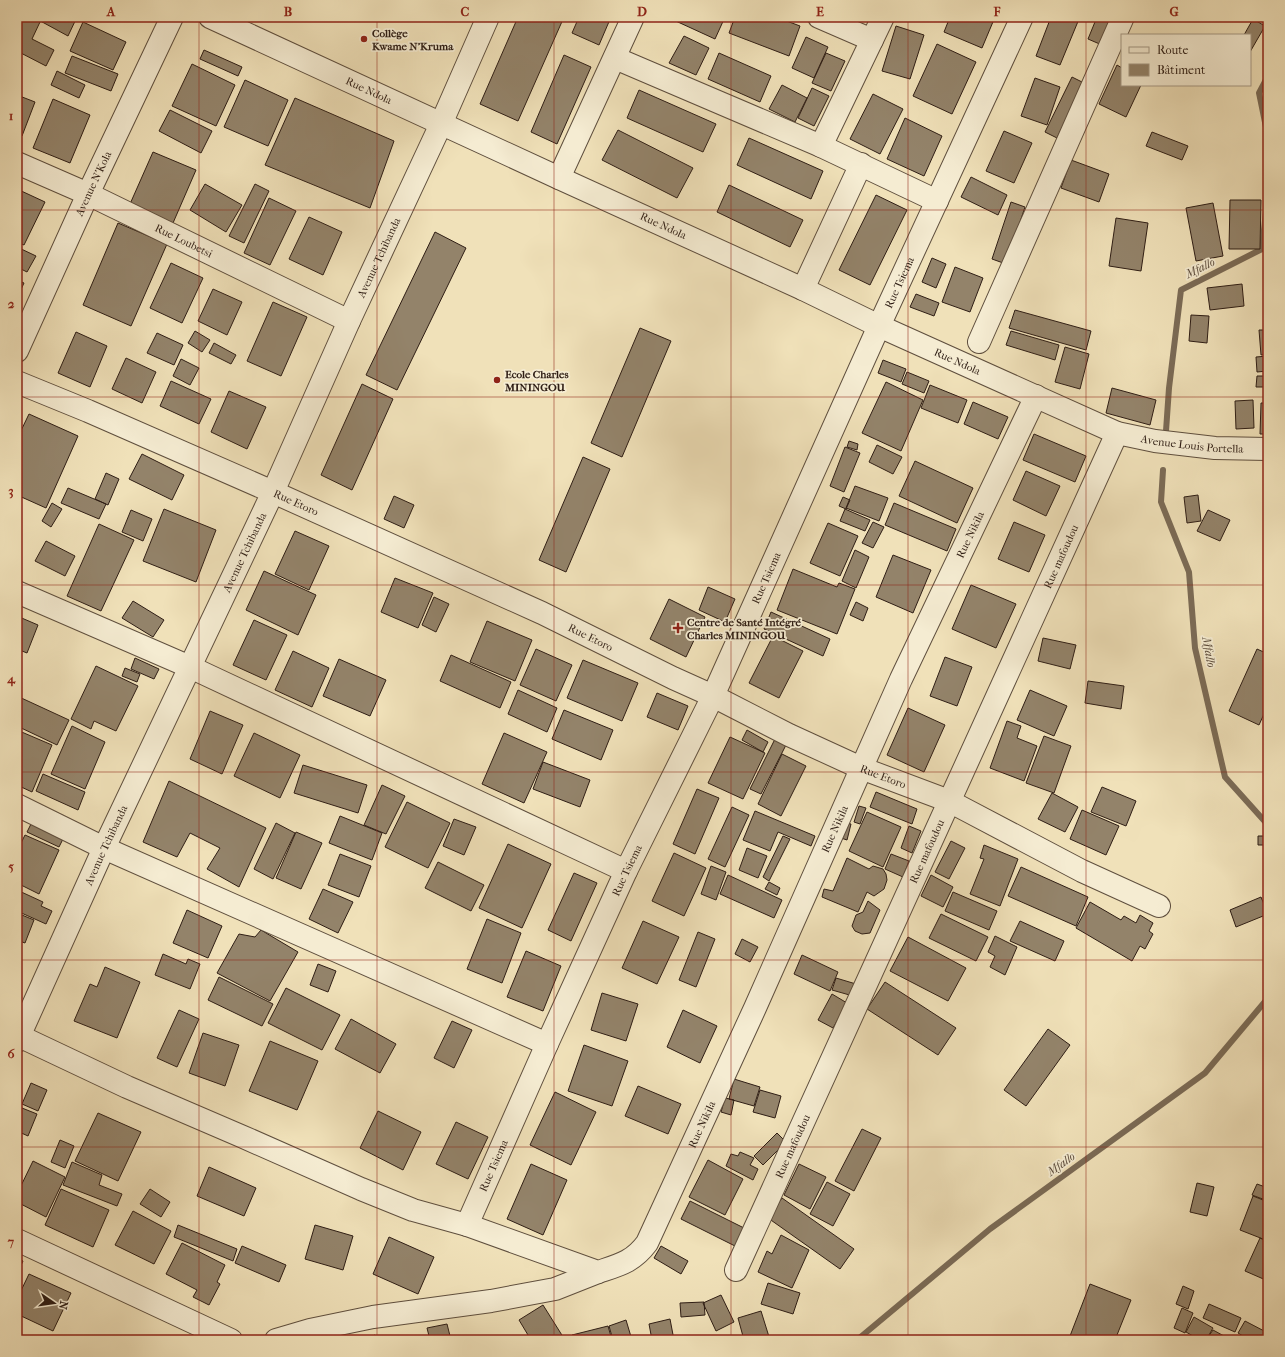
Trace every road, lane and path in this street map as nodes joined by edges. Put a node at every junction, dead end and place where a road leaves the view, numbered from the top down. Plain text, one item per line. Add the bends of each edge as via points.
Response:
1 (172, 17) edge
2 (210, 17) edge
3 (488, 17) edge
4 (633, 17) edge
5 (819, 17) edge
6 (883, 17) edge
7 (1022, 17) edge
8 (1123, 17) edge
9 (872, 40) junction
10 (615, 58) junction
11 (441, 124) junction
12 (821, 146) junction
13 (17, 163) edge
14 (861, 164) junction
15 (559, 178) junction
16 (88, 194) junction
17 (937, 201) junction
18 (803, 289) junction
19 (349, 321) junction
20 (879, 326) junction
21 (979, 342) dead end
22 (17, 351) edge
23 (17, 382) edge
24 (1036, 396) junction
25 (1118, 433) junction
26 (1268, 449) edge
27 (273, 492) junction
28 (17, 592) edge
29 (190, 667) junction
30 (713, 696) junction
31 (861, 768) junction
32 (949, 801) junction
33 (17, 805) edge
34 (104, 848) junction
35 (626, 871) junction
36 (1158, 906) dead end
37 (18, 1037) edge
38 (547, 1044) junction
39 (467, 1225) junction
40 (17, 1240) edge
41 (736, 1270) dead end
42 (598, 1272) junction
43 (231, 1340) edge
44 (276, 1340) edge

1 - 16 street, Avenue N'Kola
2 - 11 street, Rue Ndola
3 - 11 street, Avenue Tchibanda
4 - 10 street
5 - 9 street
6 - 9 street
7 - 17 street, Rue Tsiema
8 - 21 street
9 - 12 street
10 - 12 street
10 - 15 street
11 - 15 street, Rue Ndola
11 - 19 street, Avenue Tchibanda
12 - 14 street
13 - 16 street, Rue Loubetsi
14 - 17 street
14 - 18 street
15 - 18 street, Rue Ndola
16 - 19 street, Rue Loubetsi
16 - 22 street, Avenue N'Kola
17 - 20 street, Rue Tsiema
18 - 20 street, Rue Ndola
19 - 27 street, Avenue Tchibanda
20 - 24 street, Rue Ndola
20 - 30 street, Rue Tsiema
23 - 27 street, Rue Etoro
24 - 25 street, Rue Ndola
24 - 31 street, Rue Nikila
25 - 26 street, Avenue Louis Portella via 1215,448
25 - 32 street, Rue mafoudou
27 - 29 street, Avenue Tchibanda
27 - 30 street, Rue Etoro via 542,613
28 - 29 street
29 - 34 street, Avenue Tchibanda
29 - 35 street
30 - 31 street, Rue Etoro
30 - 35 street, Rue Tsiema
31 - 32 street, Rue Etoro
31 - 42 street, Rue Nikila via 647,1243 632,1259
32 - 36 street, Rue Etoro via 1082,871
32 - 41 street, Rue mafoudou
33 - 34 street
34 - 37 street, Avenue Tchibanda
34 - 38 street
35 - 38 street, Rue Tsiema
37 - 39 street via 360,1189 413,1210
38 - 39 street, Rue Tsiema
39 - 42 street
40 - 43 street
42 - 44 street via 555,1289 491,1301 373,1317

